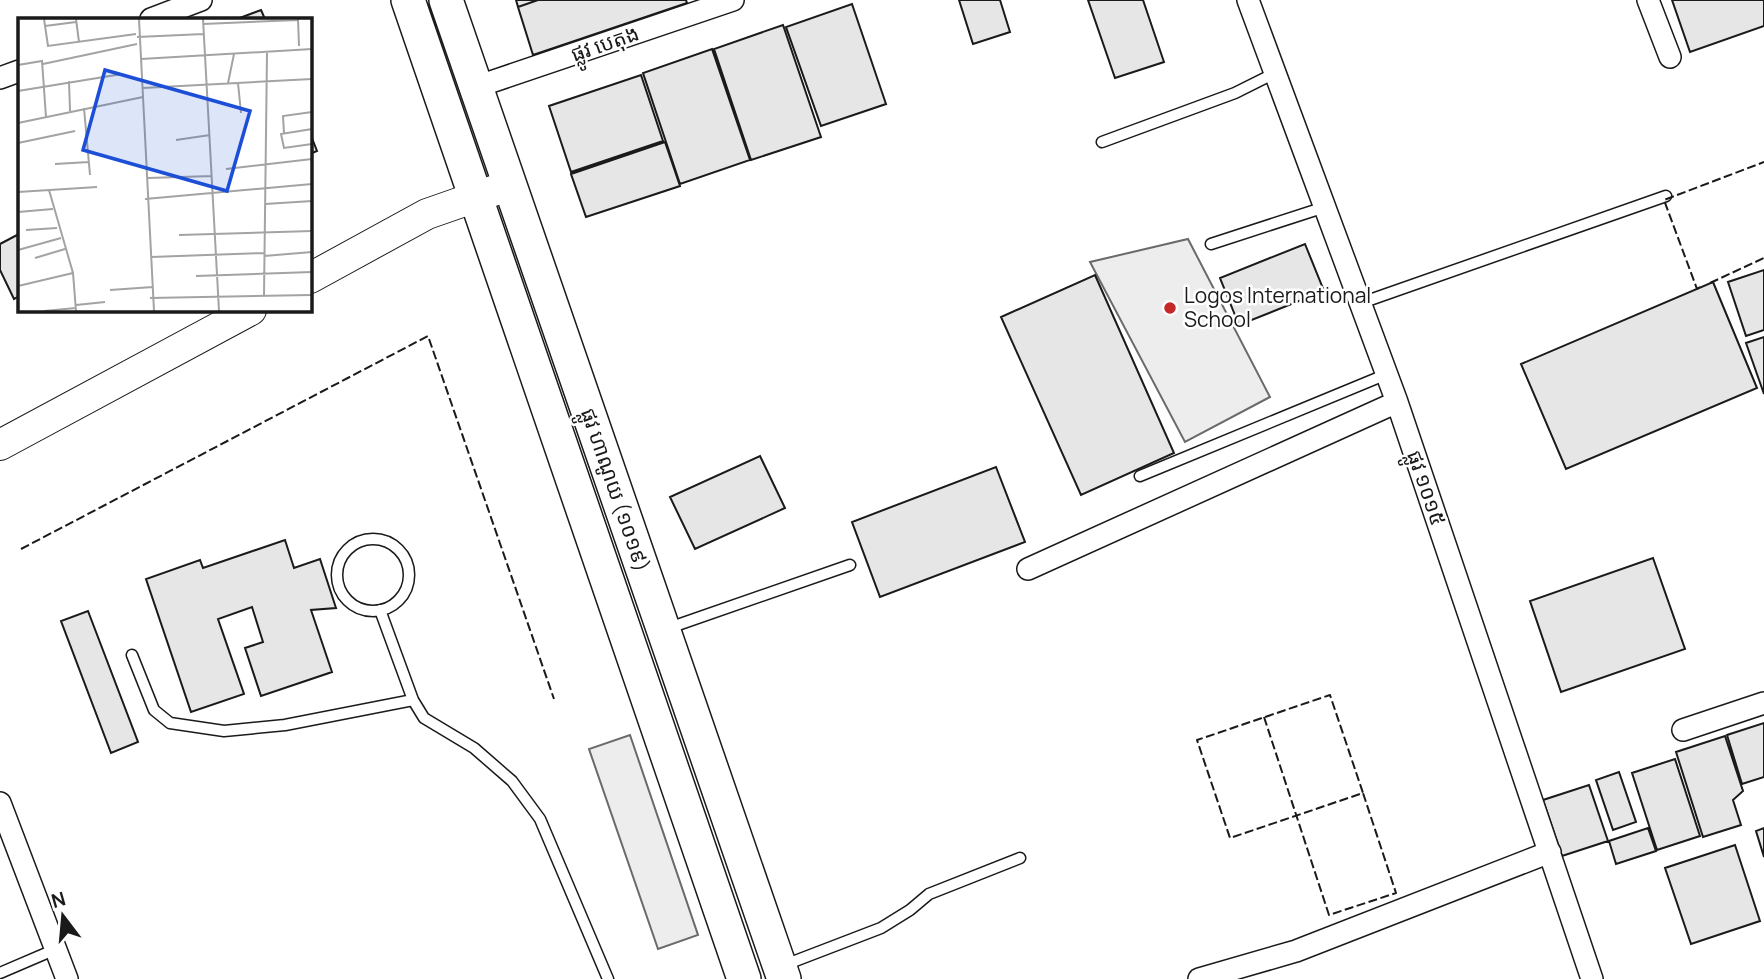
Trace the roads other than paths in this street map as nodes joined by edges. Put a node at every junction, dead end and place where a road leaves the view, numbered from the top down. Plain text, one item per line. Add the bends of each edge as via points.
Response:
1 (201, 0) edge
2 (408, 0) edge
3 (446, 0) edge
4 (733, 0) edge
5 (1248, 0) edge
6 (1648, 0) edge
7 (154, 18) edge
8 (1670, 57) dead end
9 (18, 71) edge
10 (1275, 73) junction
11 (0, 79) edge
12 (476, 87) junction
13 (1102, 142) dead end
14 (510, 185) junction
15 (1665, 196) dead end
16 (475, 197) junction
17 (1325, 207) junction
18 (1211, 244) dead end
19 (312, 277) edge
20 (1360, 303) junction
21 (247, 312) edge
22 (1387, 374) junction
23 (1397, 402) junction
24 (0, 445) edge
25 (1140, 476) dead end
26 (850, 565) dead end
27 (1028, 569) dead end
28 (380, 610) junction
29 (663, 630) junction
30 (132, 655) dead end
31 (413, 700) junction
32 (1764, 702) edge
33 (1683, 730) dead end
34 (0, 803) edge
35 (1550, 852) junction
36 (1020, 858) dead end
37 (56, 949) junction
38 (0, 973) edge
39 (781, 973) edge
40 (67, 979) edge
41 (608, 979) edge
42 (744, 979) edge
43 (1199, 979) edge
44 (1592, 979) edge

1 - 7 street
2 - 16 main road, ផ្លូវ ហាណូយ (១០១៩)
3 - 12 main road, ផ្លូវ ហាណូយ (១០១៩)
4 - 12 street, ផ្លូវ បេតុង
5 - 10 street, ផ្លូវ ១០១៥
6 - 8 street
9 - 11 street
10 - 13 lane via 1235,93
10 - 17 street, ផ្លូវ ១០១៥
12 - 14 main road, ផ្លូវ ហាណូយ (១០១៩)
14 - 16 main road
14 - 29 main road, ផ្លូវ ហាណូយ (១០១៩)
15 - 20 lane
16 - 19 main road via 427,214
16 - 42 main road, ផ្លូវ ហាណូយ (១០១៩)
17 - 18 lane
17 - 20 street, ផ្លូវ ១០១៥
20 - 22 street, ផ្លូវ ១០១៥
21 - 24 main road
22 - 23 street, ផ្លូវ ១០១៥
22 - 25 lane
23 - 27 street
23 - 35 street, ផ្លូវ ១០១៥
26 - 29 lane
28 - 28 lane via 357,607 347,600 337,580 337,569 348,549 369,539 382,540 402,553 409,575 400,598
28 - 31 lane
29 - 39 main road, ផ្លូវ ហាណូយ (១០១៩)
30 - 31 lane via 154,710 170,723 224,731 285,725
31 - 41 lane via 424,718 474,748 512,782 540,819
32 - 33 street
34 - 37 street
35 - 43 street via 1296,951
35 - 44 street, ផ្លូវ ១០១៥
36 - 39 lane via 929,894 881,928
37 - 38 lane
37 - 40 street

